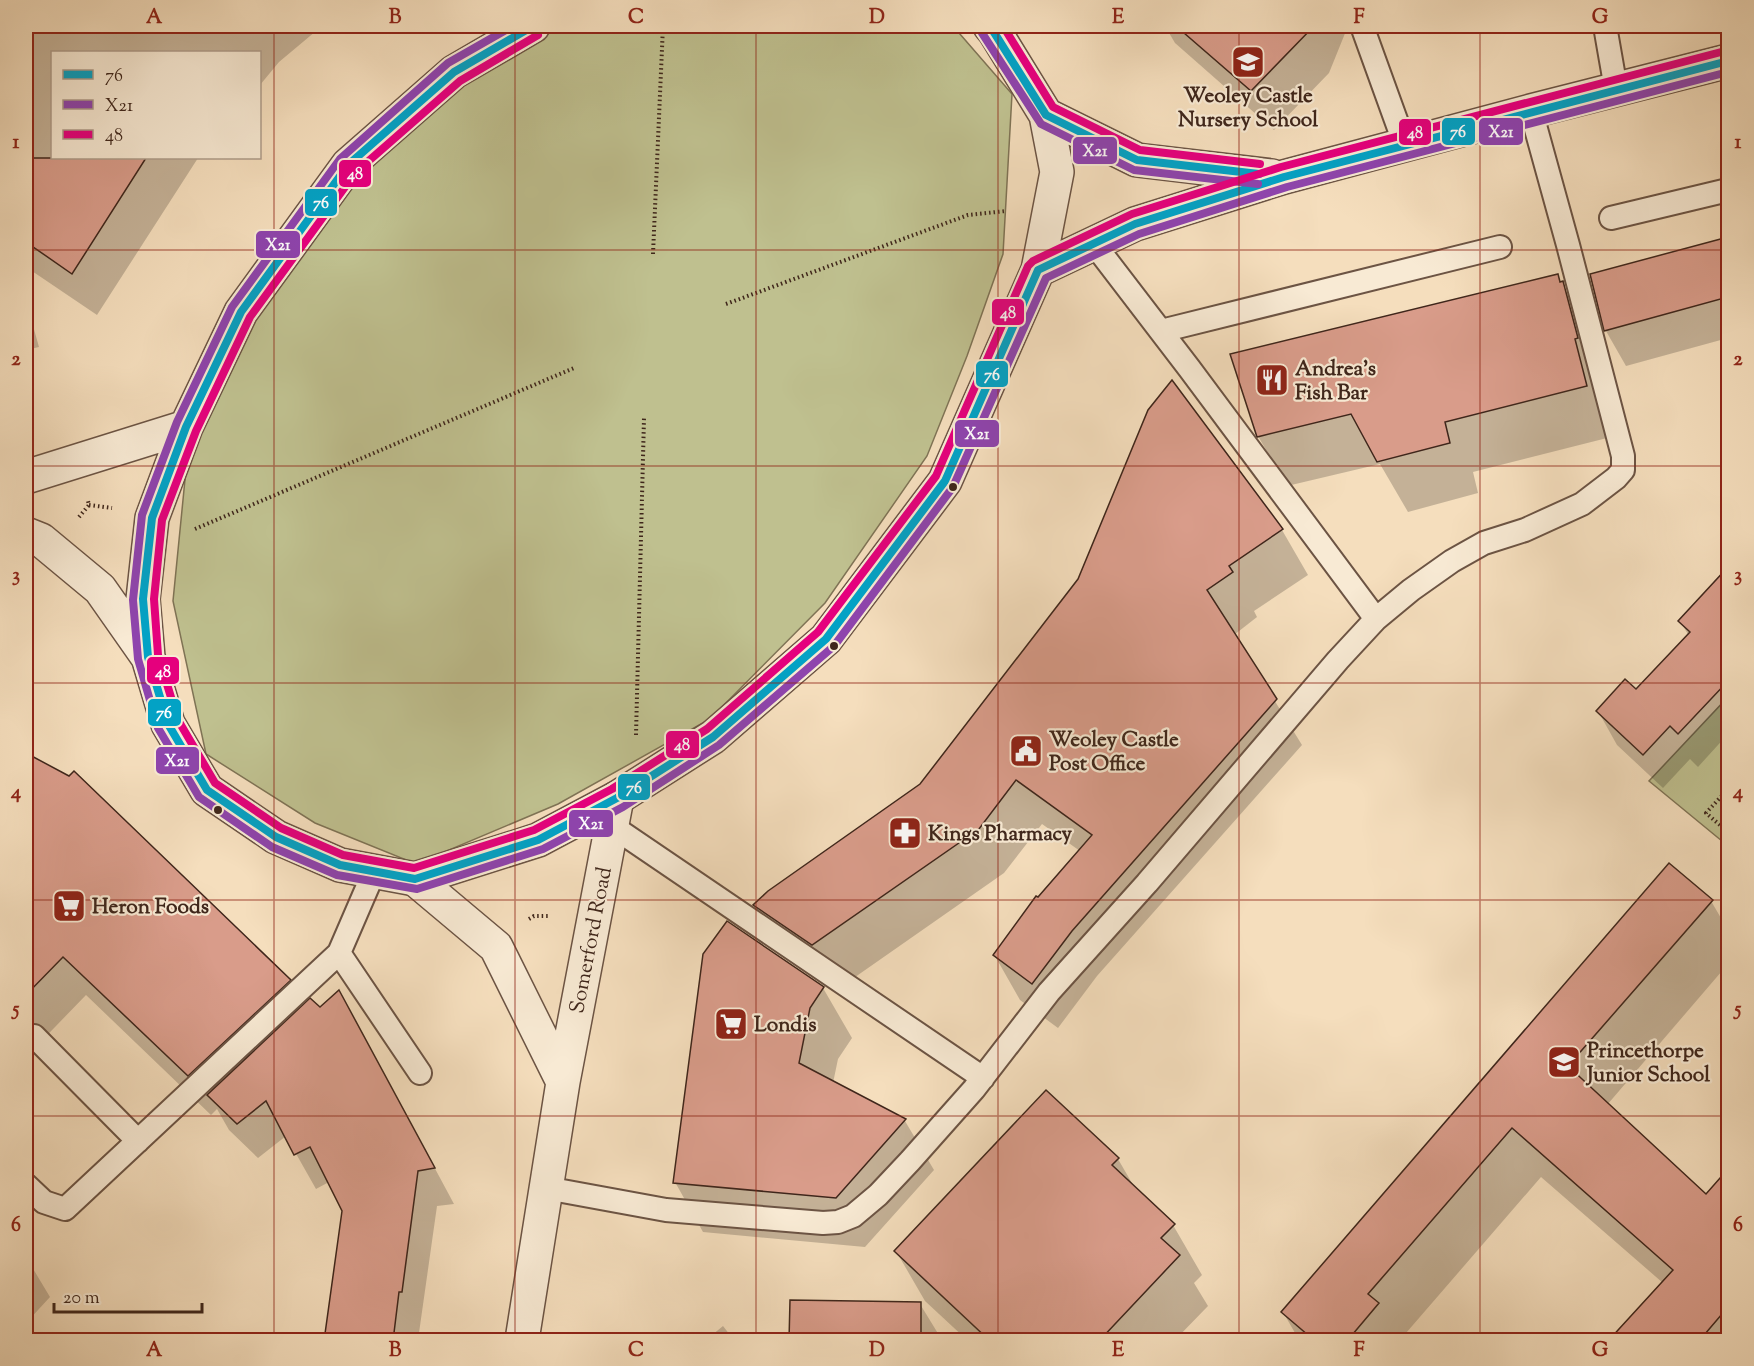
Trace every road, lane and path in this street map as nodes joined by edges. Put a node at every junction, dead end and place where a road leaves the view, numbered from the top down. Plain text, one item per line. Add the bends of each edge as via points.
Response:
1 (532, 26) edge
2 (663, 26) edge
3 (990, 26) edge
4 (1362, 26) edge
5 (1605, 26) edge
6 (1728, 62) edge
7 (1616, 89) junction
8 (1531, 111) junction
9 (1046, 115) junction
10 (1405, 145) junction
11 (1284, 177) junction
12 (1728, 190) edge
13 (1010, 211) dead end
14 (1611, 218) dead end
15 (1094, 244) junction
16 (1500, 247) dead end
17 (653, 254) dead end
18 (1038, 270) junction
19 (726, 303) dead end
20 (1161, 331) junction
21 (574, 368) dead end
22 (644, 418) dead end
23 (186, 427) junction
24 (26, 477) edge
25 (89, 505) dead end
26 (122, 510) dead end
27 (195, 529) dead end
28 (26, 534) edge
29 (1376, 619) junction
30 (148, 657) junction
31 (636, 745) dead end
32 (1728, 789) edge
33 (615, 812) junction
34 (1728, 832) edge
35 (374, 872) junction
36 (415, 879) junction
37 (554, 916) dead end
38 (527, 921) dead end
39 (339, 953) junction
40 (33, 1036) dead end
41 (420, 1073) dead end
42 (984, 1078) junction
43 (563, 1082) junction
44 (138, 1141) junction
45 (26, 1185) edge
46 (546, 1188) junction
47 (522, 1341) edge

1 - 23 street via 454,72 348,165 241,312
2 - 17 path
3 - 9 street
4 - 10 lane
5 - 7 lane
6 - 7 street
7 - 8 street
8 - 10 street
8 - 29 lane via 1623,456 1623,470 1582,504 1525,530 1484,543 1452,561
9 - 11 street via 1137,160
9 - 18 street via 1057,172
10 - 11 street
11 - 15 street via 1135,224
12 - 14 lane
13 - 19 path via 968,215
15 - 18 street
15 - 20 lane
16 - 20 lane
18 - 33 street via 945,481 826,639 713,737
20 - 29 lane
21 - 27 path
22 - 31 path
23 - 24 street
23 - 30 street via 152,518 143,599
25 - 26 path
28 - 30 street via 41,540 100,589
29 - 42 lane via 1049,992
30 - 35 street via 168,724 207,790 276,837 340,865
32 - 34 path via 1706,813
33 - 36 street
33 - 42 lane
33 - 43 street, Somerford Road
35 - 36 street
35 - 39 lane
36 - 43 street via 496,947
37 - 38 path via 534,916
39 - 41 lane
39 - 44 lane
40 - 44 lane
42 - 46 lane via 878,1195 853,1216 838,1222 666,1210
43 - 46 street, Somerford Road
44 - 45 lane via 65,1209 44,1202
46 - 47 street, Somerford Road

